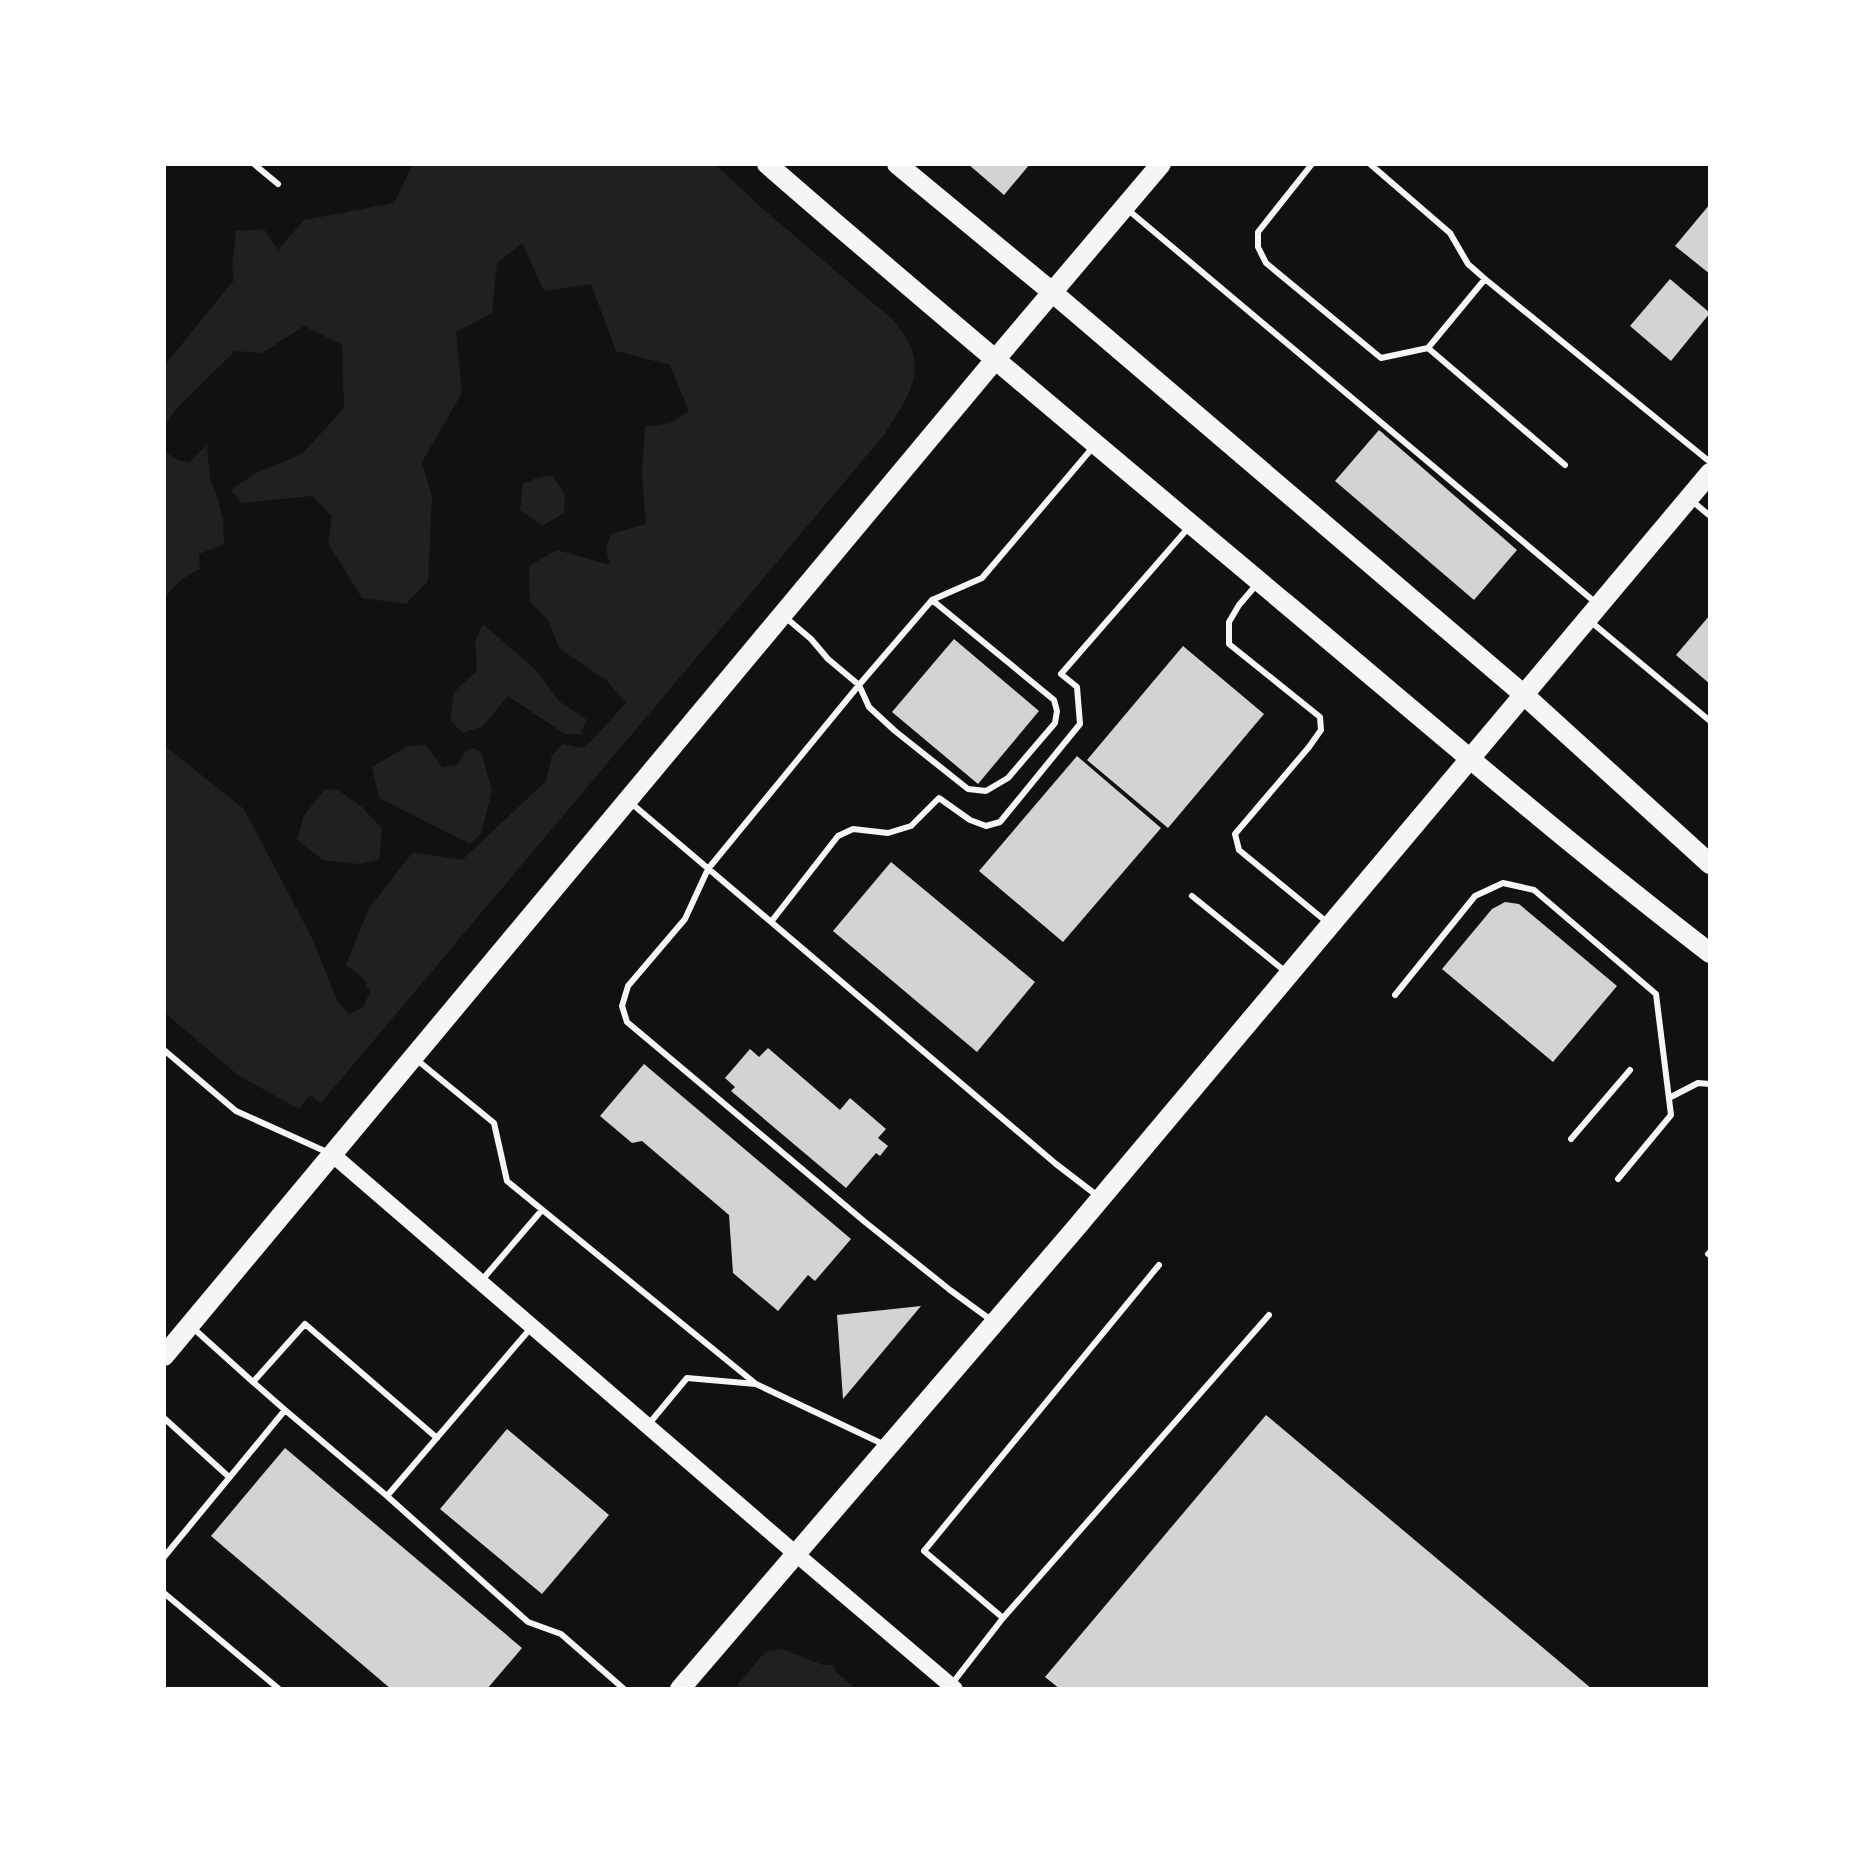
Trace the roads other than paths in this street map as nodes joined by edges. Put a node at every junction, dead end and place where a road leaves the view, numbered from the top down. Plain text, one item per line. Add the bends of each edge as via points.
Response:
1 (254, 164) edge
2 (767, 164) edge
3 (897, 164) edge
4 (1161, 164) edge
5 (1312, 164) edge
6 (1370, 164) edge
7 (278, 184) dead end
8 (1125, 207) junction
9 (1485, 279) junction
10 (1052, 292) junction
11 (1428, 348) junction
12 (994, 361) junction
13 (1096, 444) junction
14 (1710, 462) edge
15 (1565, 465) dead end
16 (1710, 473) edge
17 (1690, 498) junction
18 (1710, 516) edge
19 (1191, 525) junction
20 (1259, 581) junction
21 (932, 600) junction
22 (1593, 612) junction
23 (782, 615) junction
24 (859, 685) junction
25 (1523, 694) junction
26 (1710, 721) edge
27 (1469, 758) junction
28 (628, 800) junction
29 (1710, 864) edge
30 (708, 869) junction
31 (1192, 896) dead end
32 (771, 922) junction
33 (1331, 926) junction
34 (1710, 953) edge
35 (1290, 975) junction
36 (1395, 995) dead end
37 (164, 1050) edge
38 (414, 1057) junction
39 (1630, 1070) dead end
40 (1710, 1084) edge
41 (1669, 1098) junction
42 (1571, 1139) dead end
43 (333, 1155) junction
44 (1618, 1179) dead end
45 (1101, 1199) junction
46 (542, 1210) junction
47 (1159, 1265) dead end
48 (480, 1282) junction
49 (1269, 1315) dead end
50 (995, 1323) junction
51 (190, 1325) junction
52 (532, 1326) junction
53 (164, 1356) edge
54 (253, 1382) junction
55 (756, 1384) junction
56 (285, 1410) junction
57 (164, 1418) edge
58 (647, 1426) junction
59 (437, 1438) junction
60 (888, 1447) junction
61 (229, 1477) junction
62 (387, 1496) junction
63 (796, 1554) junction
64 (164, 1557) edge
65 (164, 1593) edge
66 (1003, 1618) junction
67 (953, 1687) edge
68 (279, 1689) edge
69 (624, 1689) edge
70 (680, 1689) edge

1 - 7 lane
2 - 12 main road
3 - 10 main road
4 - 8 main road
5 - 11 lane via 1258,232 1266,263 1381,358
6 - 9 lane via 1450,233 1468,264
8 - 10 main road
8 - 22 lane
9 - 11 lane
9 - 14 lane
10 - 12 main road
10 - 25 main road
11 - 15 lane
12 - 13 main road
12 - 23 main road
13 - 19 main road
13 - 21 lane via 982,578
16 - 17 main road
17 - 18 lane
17 - 22 main road
19 - 20 main road
19 - 32 lane via 1061,674 1077,687 1080,724 1000,822 986,826 970,820 939,798 911,826 888,833 853,829 838,836
20 - 27 main road
20 - 33 lane via 1229,622 1229,644 1320,717 1321,730 1235,834 1239,850
21 - 24 lane
21 - 24 lane via 1054,700 1055,723 1008,778 986,791 968,789 869,707
22 - 25 main road
22 - 26 lane
23 - 24 lane
23 - 28 main road
24 - 30 lane
25 - 27 main road
25 - 29 main road
27 - 33 main road
27 - 34 main road
28 - 30 lane
28 - 38 main road
30 - 32 lane
30 - 50 lane via 685,919 628,986 622,1006 627,1022 865,1222
31 - 35 lane
32 - 45 lane
33 - 35 main road
35 - 45 main road
36 - 41 lane via 1475,896 1503,883 1534,890 1656,994
37 - 43 lane via 236,1111
38 - 43 main road
38 - 46 lane via 494,1123 507,1181
39 - 42 lane
40 - 41 lane via 1698,1083
41 - 44 lane via 1671,1115
43 - 48 main road
43 - 51 main road
45 - 50 main road
46 - 48 lane
46 - 55 lane
47 - 66 lane via 924,1551
48 - 52 main road
49 - 66 lane
50 - 60 main road
51 - 53 main road
51 - 54 lane
52 - 58 main road
52 - 59 lane
54 - 56 lane
54 - 59 lane via 305,1324
55 - 58 lane via 687,1378
55 - 60 lane
56 - 61 lane
56 - 62 lane
57 - 61 lane
58 - 63 main road
59 - 62 lane
60 - 63 main road
61 - 64 lane
62 - 69 lane via 528,1622 561,1634
63 - 67 main road
63 - 70 main road
65 - 68 lane
66 - 67 lane

